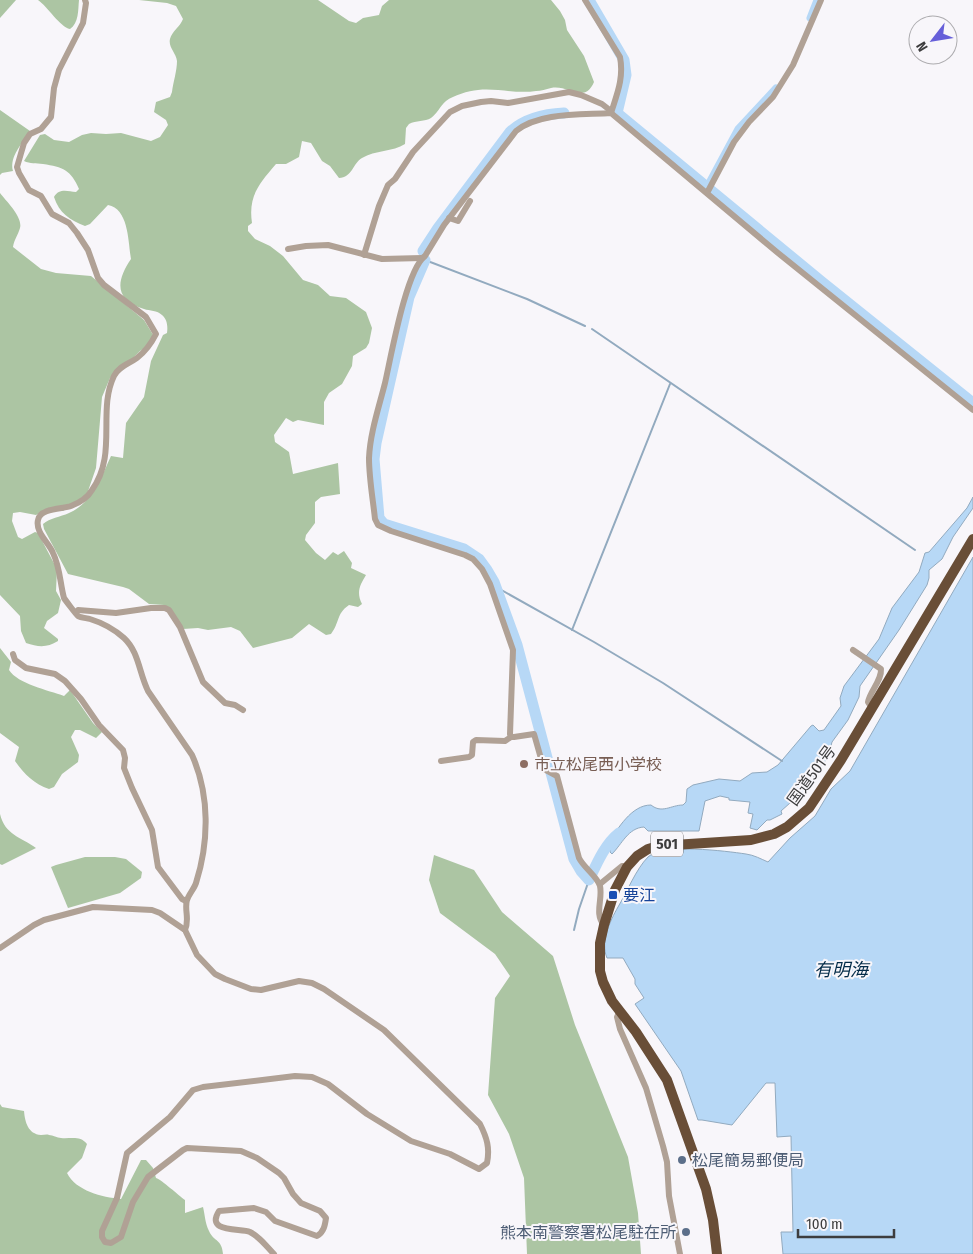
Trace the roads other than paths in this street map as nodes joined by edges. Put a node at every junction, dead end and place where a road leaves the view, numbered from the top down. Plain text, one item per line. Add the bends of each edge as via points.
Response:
1 (85, 0) edge
2 (585, 0) edge
3 (821, 0) edge
4 (611, 112) junction
5 (709, 191) junction
6 (470, 201) dead end
7 (450, 218) junction
8 (288, 249) dead end
9 (364, 254) junction
10 (422, 258) junction
11 (973, 410) edge
12 (973, 539) edge
13 (76, 612) junction
14 (853, 650) dead end
15 (13, 654) dead end
16 (872, 708) junction
17 (242, 710) dead end
18 (511, 737) junction
19 (440, 760) dead end
20 (627, 867) junction
21 (598, 882) junction
22 (186, 901) junction
23 (604, 924) junction
24 (185, 930) junction
25 (0, 948) edge
26 (619, 1012) junction
27 (274, 1254) edge
28 (680, 1254) edge
29 (717, 1254) edge

1 - 13 street via 83,23 54,88 51,117 41,129 30,134 17,166 30,190 41,196 52,214 69,223 77,233 88,250 98,278 146,317 156,334 136,359 114,375 107,400 106,459 93,490 73,506 39,516 38,529 54,554 64,598
2 - 4 street via 620,57 622,77
3 - 5 street via 788,74 773,97 734,142
4 - 5 street
4 - 7 street via 546,118 522,126
4 - 9 street via 602,104 569,92 508,103 481,102 450,112 388,185
5 - 11 street
6 - 7 street via 458,221
7 - 10 street
8 - 9 street via 328,245
9 - 10 street via 382,259
10 - 18 street via 401,310 375,425 369,463 375,519 378,525 391,531 465,555 482,569 513,650
12 - 16 highway, 国道501号 / 501
13 - 17 street via 169,610 180,627 203,682 226,703
13 - 22 street via 78,616 111,627 136,653 142,680 196,765 207,813 200,869
14 - 16 street via 881,668 882,673 869,696
15 - 22 street via 15,660 26,668 55,674 65,681 123,750 124,768 152,830 158,866
16 - 20 highway, 国道501号 / 501 via 819,794 800,818 787,827 751,840 658,846 637,856
18 - 19 street via 505,741 476,740 469,757
18 - 21 street via 534,734 544,769 557,776 582,864
20 - 21 street via 622,866
20 - 23 highway, 国道501号 / 501 via 615,890
21 - 23 street via 601,893 599,917
22 - 24 street via 188,923
23 - 26 highway, 国道501号 / 501 via 600,971 606,991
24 - 25 street via 152,910 94,907 44,920
24 - 27 street via 197,954 215,974 260,990 299,982 312,983 374,1023 468,1112 486,1135 487,1164 479,1169 450,1154 411,1141 367,1114 328,1084 312,1077 295,1076 193,1090 170,1117 126,1153 117,1198 102,1237 110,1243 121,1237 133,1202 148,1177 183,1150 240,1150 279,1173 301,1203 320,1211 326,1218 325,1226 317,1236 275,1221 266,1212 254,1208 220,1211 216,1216 225,1230 252,1233
26 - 28 street via 620,1029 646,1088 664,1146
26 - 29 highway, 国道501号 / 501 via 667,1080 676,1102 706,1189

